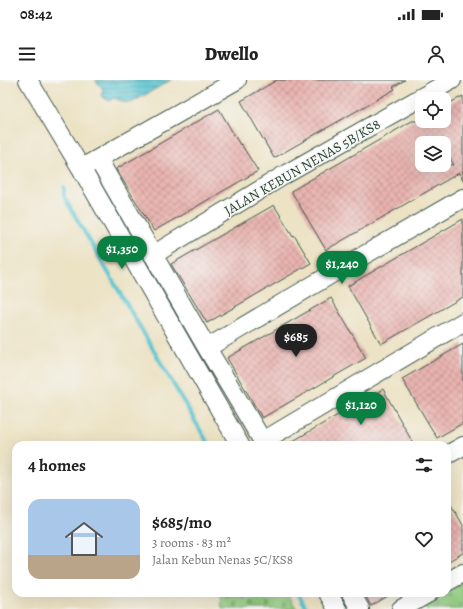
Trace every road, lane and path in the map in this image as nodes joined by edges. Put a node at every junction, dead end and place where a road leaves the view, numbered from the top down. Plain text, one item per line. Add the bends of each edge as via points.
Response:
1 (28, 80) edge
2 (237, 80) edge
3 (452, 80) edge
4 (98, 159) junction
5 (81, 168) junction
6 (463, 198) edge
7 (153, 255) junction
8 (463, 322) edge
9 (207, 348) junction
10 (238, 441) edge
11 (263, 441) edge
12 (267, 441) edge
13 (463, 446) edge
14 (451, 454) edge
15 (463, 573) edge
16 (451, 580) edge
17 (330, 597) edge
18 (353, 597) edge
19 (422, 597) edge
20 (337, 609) edge
21 (360, 609) edge
22 (402, 609) edge

1 - 5 street
2 - 4 street
3 - 7 street, JALAN KEBUN NENAS 5B/KS8 via 286,174
4 - 5 street
4 - 7 street
5 - 10 street
6 - 9 street
7 - 9 street
8 - 12 street
9 - 11 street
13 - 14 street
15 - 16 street
17 - 20 street
18 - 21 street
19 - 22 street

